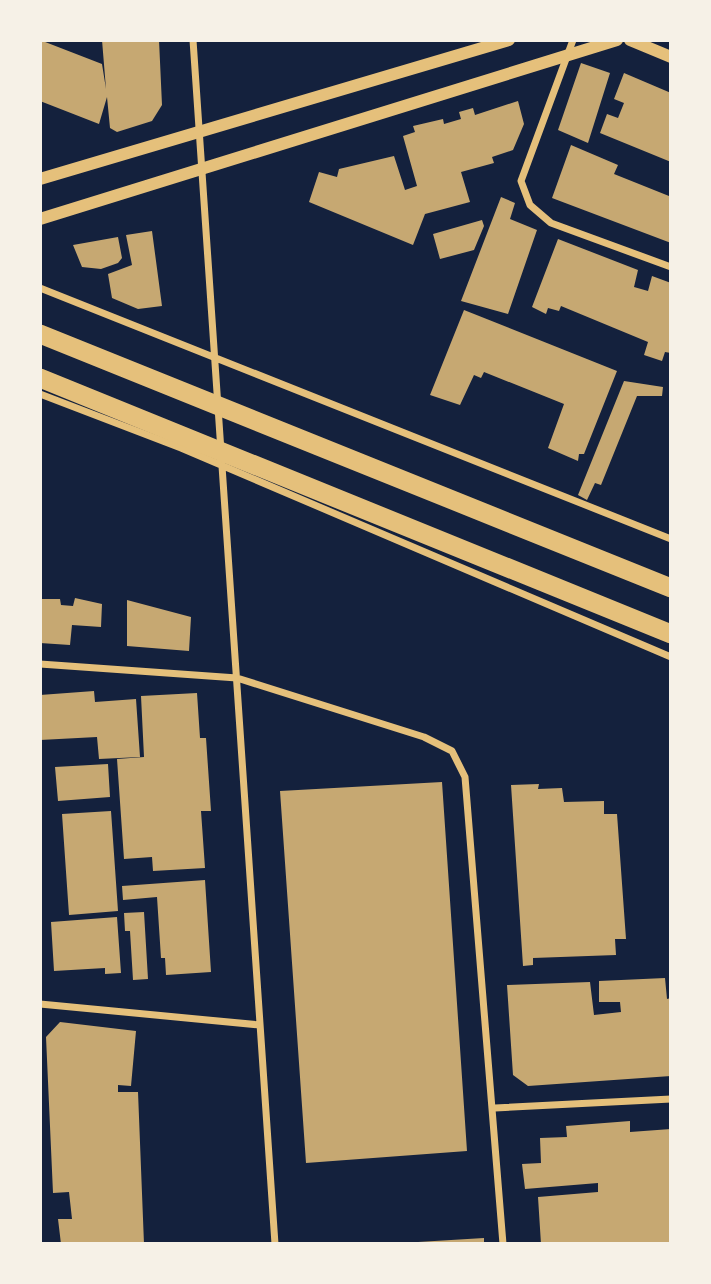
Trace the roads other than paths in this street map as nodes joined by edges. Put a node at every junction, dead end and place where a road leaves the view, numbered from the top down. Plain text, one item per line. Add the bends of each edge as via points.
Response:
1 (193, 40) edge
2 (509, 40) edge
3 (573, 40) edge
4 (617, 40) edge
5 (630, 40) edge
6 (565, 55) junction
7 (671, 57) edge
8 (201, 131) junction
9 (204, 168) junction
10 (40, 178) edge
11 (40, 219) edge
12 (671, 267) edge
13 (40, 288) edge
14 (40, 334) edge
15 (214, 359) junction
16 (40, 378) edge
17 (40, 394) edge
18 (222, 466) junction
19 (671, 539) edge
20 (671, 588) edge
21 (671, 634) edge
22 (671, 657) edge
23 (40, 664) edge
24 (237, 678) junction
25 (40, 1004) edge
26 (260, 1025) junction
27 (671, 1099) edge
28 (495, 1108) junction
29 (275, 1244) edge
30 (503, 1244) edge

1 - 8 street
2 - 8 street
3 - 6 street
4 - 6 street
5 - 7 street
6 - 9 street
6 - 12 street via 521,181 530,205 551,223
8 - 9 street
8 - 10 street
9 - 11 street
9 - 15 street
13 - 15 street
14 - 20 highway
15 - 18 street
15 - 19 street
16 - 21 highway
17 - 18 street
18 - 22 street
18 - 24 street
23 - 24 street
24 - 26 street
24 - 28 street via 424,737 452,751 465,777
25 - 26 street
26 - 29 street
27 - 28 street
28 - 30 street

